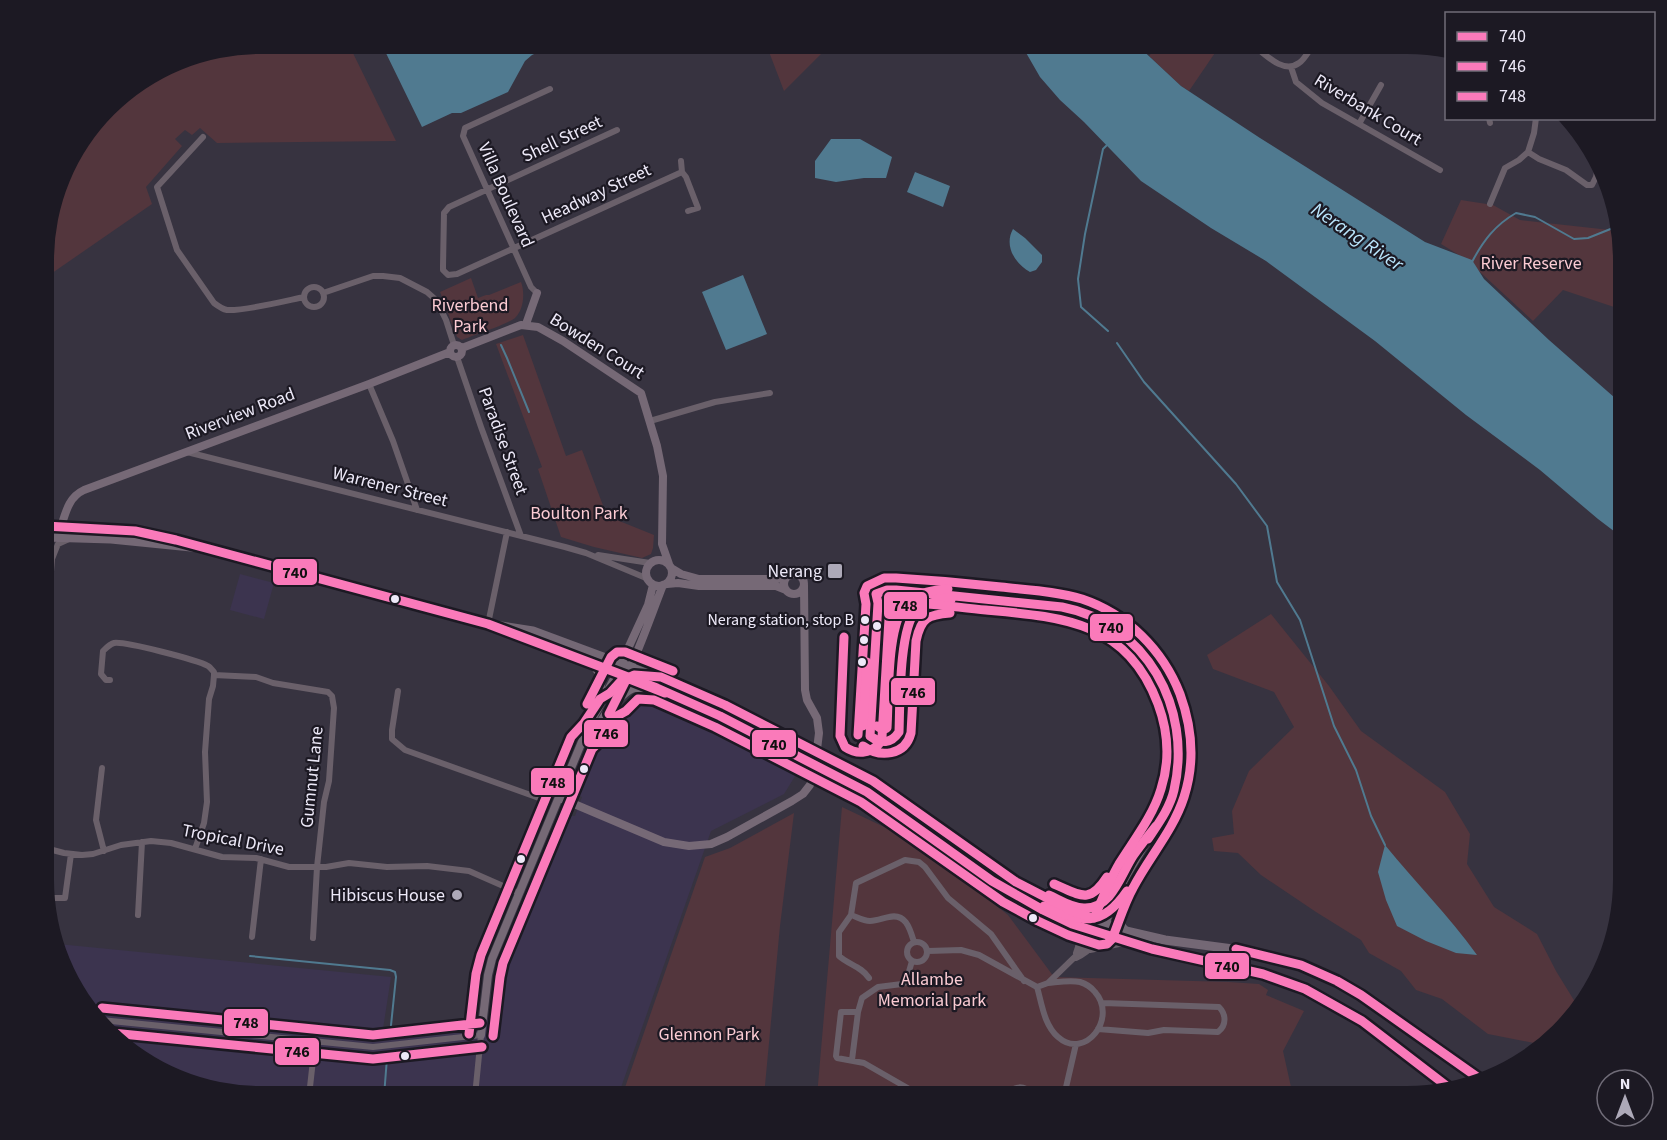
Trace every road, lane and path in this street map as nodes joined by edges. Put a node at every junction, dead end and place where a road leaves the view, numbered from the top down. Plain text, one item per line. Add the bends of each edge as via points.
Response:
1 (1265, 54) edge
2 (1307, 54) edge
3 (1291, 67) junction
4 (1381, 86) dead end
5 (550, 89) dead end
6 (1536, 120) edge
7 (1359, 124) junction
8 (617, 130) dead end
9 (203, 137) dead end
10 (1528, 152) junction
11 (681, 161) dead end
12 (1440, 170) dead end
13 (682, 172) junction
14 (1596, 178) edge
15 (487, 190) junction
16 (1490, 204) dead end
17 (688, 211) dead end
18 (514, 248) junction
19 (323, 293) junction
20 (537, 293) joint
21 (304, 297) junction
22 (526, 324) junction
23 (456, 350) junction
24 (369, 384) junction
25 (770, 393) dead end
26 (650, 421) junction
27 (186, 452) junction
28 (417, 510) junction
29 (54, 527) edge
30 (61, 527) junction
31 (507, 532) junction
32 (521, 536) junction
33 (54, 538) edge
34 (61, 538) junction
35 (72, 538) junction
36 (662, 544) junction
37 (201, 548) junction
38 (586, 553) junction
39 (54, 554) edge
40 (652, 562) junction
41 (670, 566) junction
42 (789, 576) junction
43 (646, 578) junction
44 (739, 578) junction
45 (665, 584) junction
46 (653, 585) junction
47 (804, 585) junction
48 (757, 586) junction
49 (789, 592) junction
50 (906, 594) dead end
51 (804, 615) junction
52 (488, 624) junction
53 (592, 663) junction
54 (624, 669) junction
55 (214, 675) junction
56 (111, 680) dead end
57 (657, 688) junction
58 (398, 691) dead end
59 (605, 705) junction
60 (102, 768) dead end
61 (549, 776) dead end
62 (560, 798) junction
63 (1156, 826) junction
64 (142, 843) junction
65 (195, 849) junction
66 (54, 850) edge
67 (104, 851) junction
68 (71, 854) junction
69 (261, 859) junction
70 (317, 867) junction
71 (1019, 883) junction
72 (1122, 885) junction
73 (519, 893) junction
74 (1111, 894) junction
75 (55, 898) edge
76 (138, 915) dead end
77 (850, 915) junction
78 (1072, 924) junction
79 (1100, 927) junction
80 (1126, 931) junction
81 (252, 938) dead end
82 (313, 938) dead end
83 (914, 942) junction
84 (1139, 945) junction
85 (1090, 950) junction
86 (928, 951) junction
87 (912, 961) junction
88 (1071, 961) junction
89 (869, 978) dead end
90 (1024, 981) junction
91 (1048, 983) junction
92 (1037, 987) junction
93 (1103, 1003) junction
94 (858, 1012) junction
95 (110, 1021) edge
96 (1098, 1029) junction
97 (482, 1035) junction
98 (315, 1042) junction
99 (1076, 1044) junction
100 (852, 1060) junction
101 (1474, 1075) edge
102 (1442, 1083) edge
103 (310, 1086) edge
104 (476, 1086) edge
105 (904, 1086) edge
106 (1066, 1086) edge

1 - 3 street via 1280,65
2 - 3 street
3 - 7 street, Riverbank Court via 1299,86
4 - 7 street
5 - 15 street, Villa Boulevard via 465,128 463,136
6 - 10 street
7 - 12 street, Riverbank Court
8 - 15 street, Shell Street
9 - 21 street via 157,187 177,250 214,303 227,310
10 - 14 street via 1587,185
10 - 16 street via 1505,168
11 - 13 street
13 - 17 street via 698,208
13 - 18 street, Headway Street
15 - 18 street, Villa Boulevard
15 - 18 street, Shell Street via 444,213 443,270 448,275 457,274
18 - 20 street, Villa Boulevard
19 - 21 street via 314,287
19 - 21 street via 324,301 316,308 309,307
19 - 23 street, Paradise Street via 373,276 400,278 436,300
20 - 22 street
22 - 23 street, Riverview Road
22 - 26 street, Bowden Court via 550,333 641,393
23 - 24 street, Riverview Road
23 - 32 street, Paradise Street
24 - 27 street, Riverview Road
24 - 28 street
25 - 26 street via 715,402
26 - 36 street, Bowden Court via 663,476
27 - 28 street, Warrener Street
27 - 30 street, Riverview Road via 78,492 71,499
28 - 31 street, Warrener Street
29 - 30 main road
30 - 34 main road
30 - 37 main road via 135,531
31 - 32 street, Warrener Street
31 - 52 street
32 - 38 street, Warrener Street
33 - 34 main road
34 - 35 main road
35 - 37 main road via 111,538
35 - 39 street via 58,544
36 - 40 street, Bowden Court
36 - 41 street, Bowden Court
37 - 52 main road
38 - 40 street, Warrener Street
38 - 43 street, Warrener Street
40 - 41 street via 662,560
40 - 43 street via 646,569
41 - 44 street via 699,579
41 - 45 street via 672,576
42 - 44 street
42 - 47 street via 800,575
42 - 49 street via 784,583
43 - 46 street
44 - 48 street
45 - 46 street
45 - 48 street
45 - 54 street
46 - 54 street
47 - 49 street via 800,592
47 - 51 street
48 - 49 street via 778,586
49 - 51 street via 799,601
50 - 63 street via 1064,607 1099,618 1130,639 1158,675 1172,705 1177,729 1179,753 1173,793
51 - 62 street via 805,692 819,733 814,774 803,794 727,837 711,844 689,846 664,842
52 - 53 main road
52 - 54 main road via 533,631
53 - 54 main road
53 - 59 street via 602,678 600,693
54 - 57 main road
54 - 59 street
54 - 71 main road, bridge via 697,693 839,763 894,796
55 - 56 street via 209,666 122,643 103,651 101,674
55 - 65 street via 206,743 207,806
55 - 70 street, Gumnut Lane via 256,677 332,696 329,781
57 - 59 street via 635,687 618,702
57 - 78 main road, bridge via 867,792 1010,892
58 - 61 street via 392,739 405,750 540,798
59 - 62 street via 593,731 582,742
60 - 67 street via 96,820
62 - 73 street
63 - 72 street
63 - 74 street
64 - 65 street, Tropical Drive via 171,843
64 - 67 street, Tropical Drive
64 - 76 street
65 - 69 street, Tropical Drive via 222,857
66 - 68 street, Tropical Drive
67 - 68 street, Tropical Drive
68 - 75 street via 65,898
69 - 70 street, Tropical Drive via 289,867
69 - 81 street
70 - 73 street, Tropical Drive via 350,863 469,871
70 - 82 street, Gumnut Lane
71 - 74 street via 1079,908 1097,906
71 - 79 main road
72 - 79 street
72 - 80 street via 1118,917
73 - 97 street via 489,968
74 - 79 street
77 - 83 street via 866,921 900,917
77 - 89 street via 839,933 839,956 865,971
77 - 90 street via 856,883 905,860 919,862 948,898 991,934
78 - 79 main road
78 - 88 street via 1080,942
79 - 80 main road
79 - 84 main road
79 - 85 street
79 - 88 street
80 - 101 main road via 1248,951 1315,971 1361,995
83 - 86 street via 924,944
83 - 87 street via 907,952
84 - 85 street via 1119,944
84 - 102 main road via 1287,981 1362,1021
85 - 88 street
86 - 87 street via 923,961
86 - 90 street via 961,950
87 - 94 street via 906,982 878,987 862,998
88 - 91 street
90 - 92 street
91 - 92 street
91 - 93 street via 1080,982 1088,985
92 - 99 street via 1042,1010 1056,1036
93 - 96 street
93 - 96 street via 1219,1007 1225,1020 1218,1032
94 - 100 street
94 - 100 street via 840,1013 836,1057
95 - 98 street
96 - 99 street via 1095,1035
97 - 98 street via 380,1047
97 - 104 street
98 - 103 street
99 - 106 street
100 - 105 street

